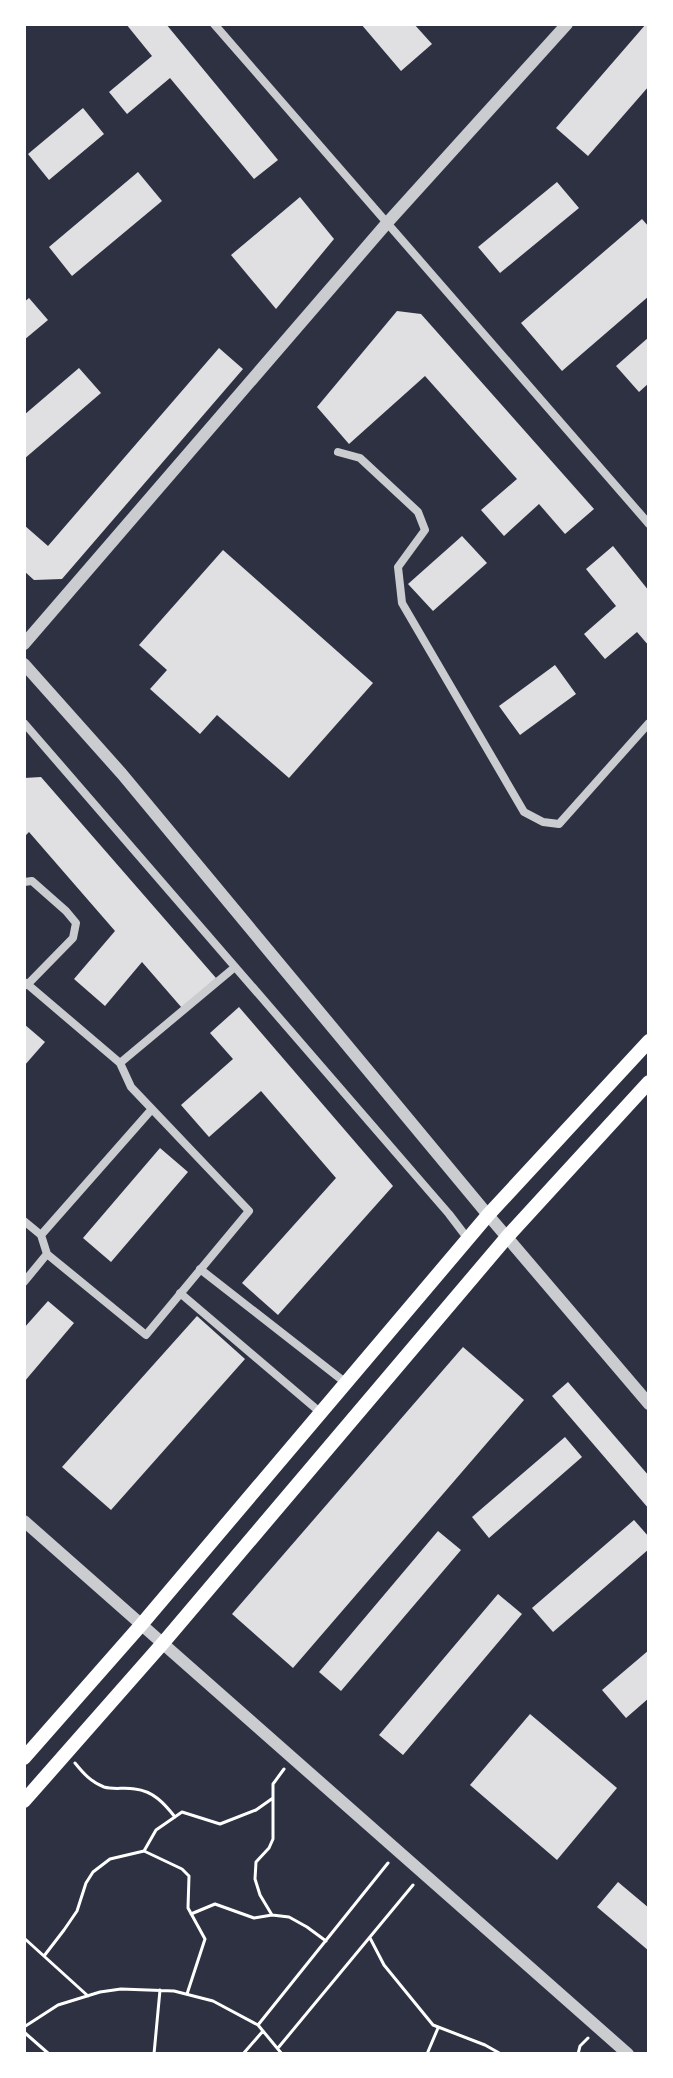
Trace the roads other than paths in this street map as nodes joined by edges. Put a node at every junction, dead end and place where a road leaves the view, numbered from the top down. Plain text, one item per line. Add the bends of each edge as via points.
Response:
1 (214, 24) edge
2 (567, 24) edge
3 (387, 223) junction
4 (338, 452) dead end
5 (649, 524) edge
6 (24, 644) edge
7 (24, 664) edge
8 (24, 723) edge
9 (649, 723) edge
10 (24, 882) edge
11 (235, 967) junction
12 (26, 982) edge
13 (649, 1041) edge
14 (120, 1063) junction
15 (649, 1082) edge
16 (152, 1109) junction
17 (488, 1215) junction
18 (24, 1221) edge
19 (41, 1235) junction
20 (507, 1237) junction
21 (468, 1239) junction
22 (47, 1254) junction
23 (200, 1269) junction
24 (24, 1282) edge
25 (180, 1293) junction
26 (346, 1383) junction
27 (649, 1404) edge
28 (321, 1413) junction
29 (24, 1521) edge
30 (141, 1625) junction
31 (163, 1643) junction
32 (24, 1758) edge
33 (24, 1801) edge
34 (628, 2054) edge

1 - 3 street
2 - 3 street
3 - 5 street
3 - 6 street
4 - 9 street via 360,458 418,512 425,530 398,567 402,603 524,812 559,824
7 - 17 street via 122,774
8 - 11 street
10 - 12 street via 32,881 76,923 73,938
11 - 14 street
11 - 21 street
12 - 14 street
13 - 17 main road
14 - 16 street via 131,1087
15 - 20 main road
16 - 19 street
16 - 23 street via 249,1211
17 - 20 street
17 - 21 main road
18 - 19 street
19 - 22 street
20 - 27 street
20 - 31 main road
21 - 26 main road
22 - 24 street
22 - 25 street via 146,1335
23 - 25 street
23 - 26 street
25 - 28 street
26 - 28 main road
28 - 30 main road
29 - 30 street
30 - 31 street
30 - 32 main road
31 - 33 main road
31 - 34 street

